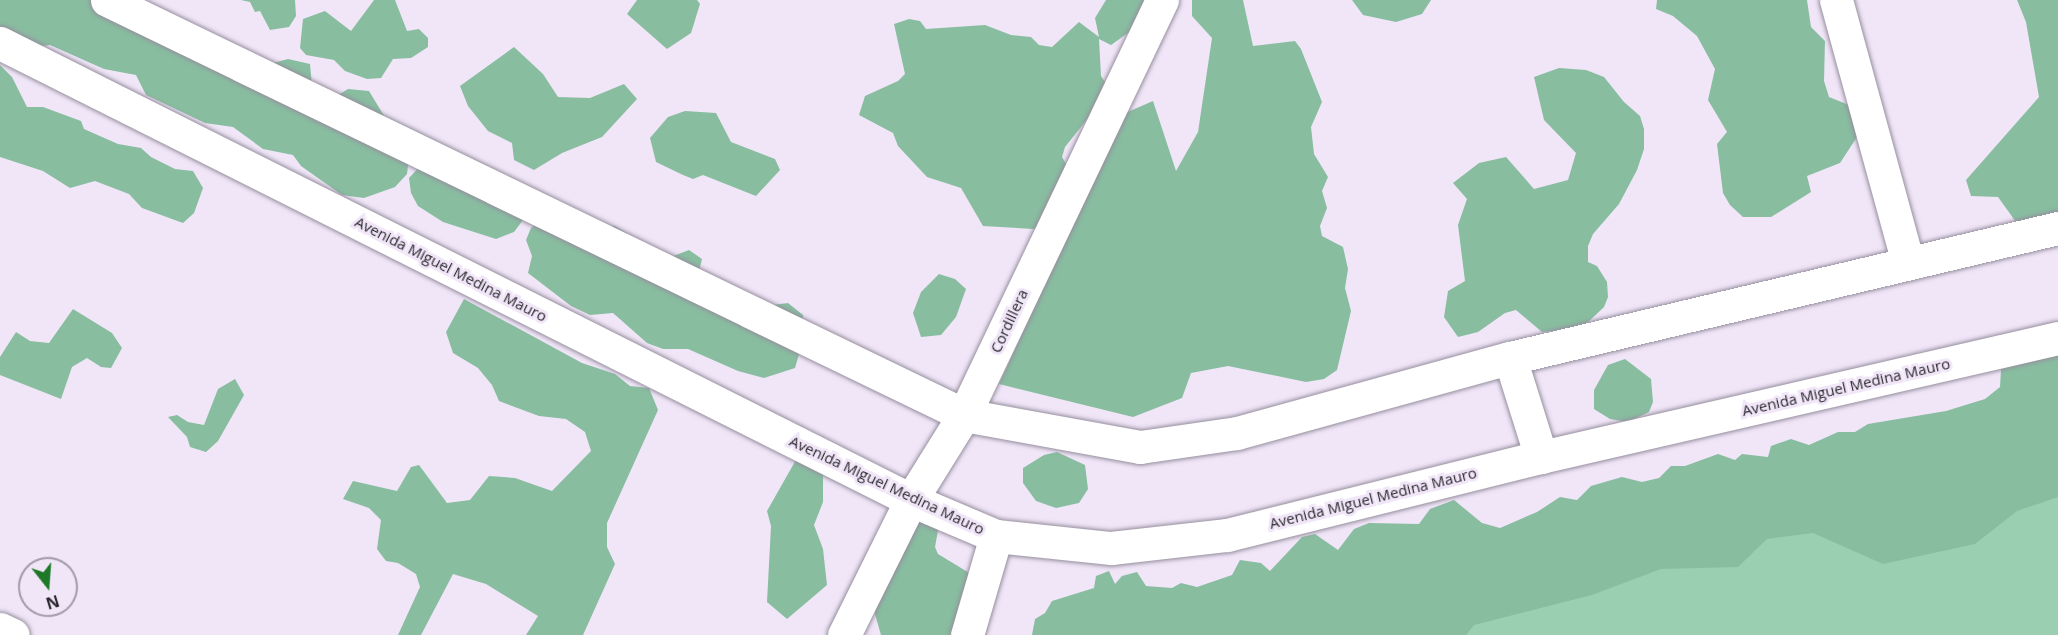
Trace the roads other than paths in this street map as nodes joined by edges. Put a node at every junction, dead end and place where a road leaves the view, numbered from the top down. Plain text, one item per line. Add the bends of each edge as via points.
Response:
1 (107, 0) edge
2 (1162, 0) edge
3 (1836, 0) edge
4 (0, 43) edge
5 (2058, 228) edge
6 (1908, 263) junction
7 (2058, 338) edge
8 (1510, 358) junction
9 (964, 415) junction
10 (1541, 457) junction
11 (911, 500) junction
12 (996, 536) junction
13 (0, 629) edge
14 (13, 635) edge
15 (844, 635) edge
16 (967, 635) edge

1 - 9 street
2 - 9 street, Cordillera
3 - 6 street
4 - 11 street, Avenida Miguel Medina Mauro
5 - 6 street
6 - 8 street
7 - 10 street, Avenida Miguel Medina Mauro
8 - 9 street via 1237,433 1140,447
8 - 10 street
9 - 11 street, Cordillera
10 - 12 street, Avenida Miguel Medina Mauro via 1227,535 1111,548
11 - 12 street, Avenida Miguel Medina Mauro
11 - 15 street, Cordillera
12 - 16 street
13 - 14 street

